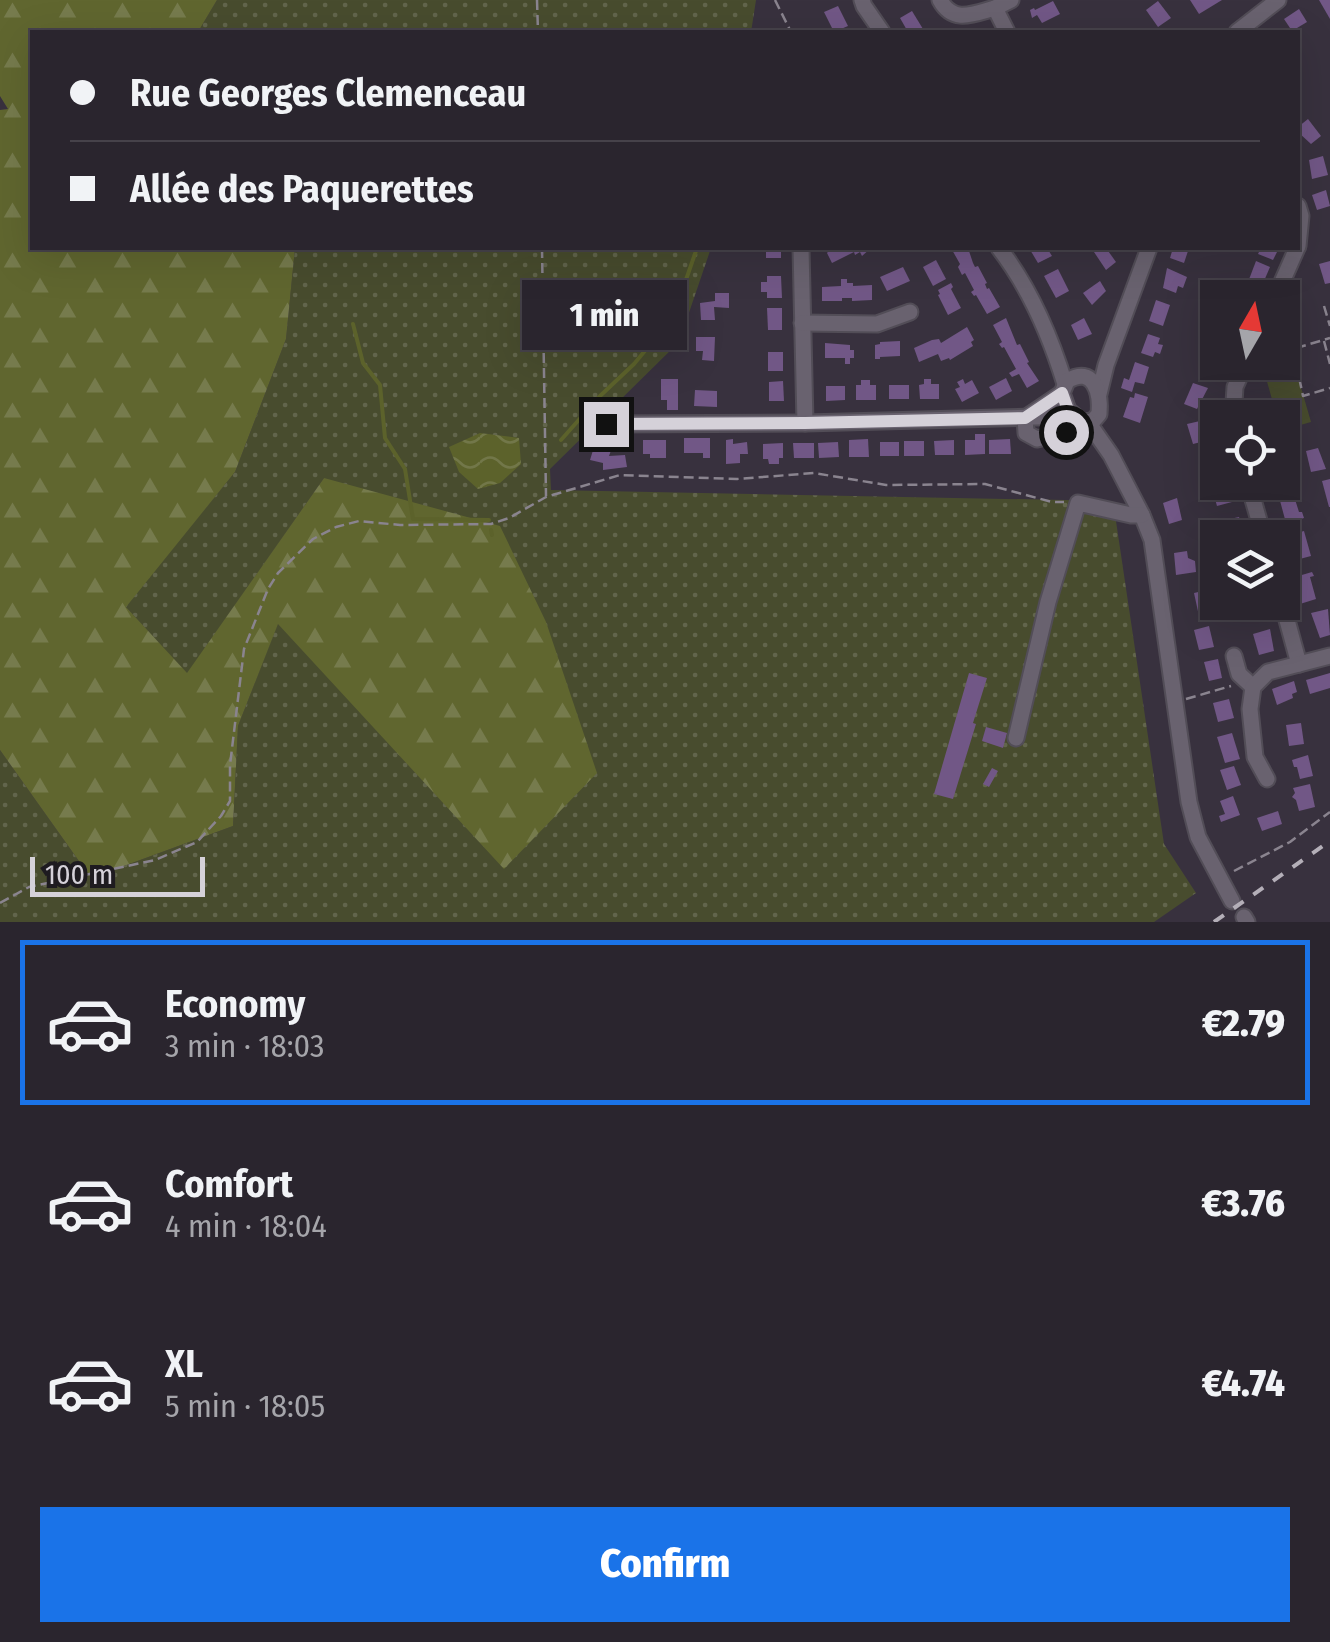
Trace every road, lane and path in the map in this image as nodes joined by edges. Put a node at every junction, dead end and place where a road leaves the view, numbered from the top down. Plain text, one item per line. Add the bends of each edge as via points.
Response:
1 (538, 0) edge
2 (775, 0) edge
3 (862, 0) edge
4 (940, 0) edge
5 (1011, 0) edge
6 (1278, 0) edge
7 (995, 8) junction
8 (538, 30) edge
9 (790, 30) edge
10 (881, 30) edge
11 (1006, 30) edge
12 (1239, 30) edge
13 (542, 250) edge
14 (801, 250) edge
15 (1000, 250) edge
16 (1296, 250) edge
17 (1144, 251) edge
18 (1283, 280) edge
19 (1324, 306) dead end
20 (910, 312) dead end
21 (1328, 313) edge
22 (802, 323) junction
23 (1330, 326) edge
24 (1330, 338) edge
25 (1324, 340) junction
26 (1300, 347) edge
27 (1330, 364) edge
28 (1106, 365) junction
29 (1300, 379) edge
30 (1073, 382) junction
31 (1330, 388) edge
32 (1099, 394) junction
33 (1025, 418) junction
34 (1086, 419) junction
35 (805, 423) junction
36 (606, 424) dead end
37 (546, 497) junction
38 (1078, 503) junction
39 (1142, 515) junction
40 (1287, 620) edge
41 (1234, 656) dead end
42 (1330, 656) edge
43 (1299, 664) junction
44 (1250, 684) junction
45 (1175, 703) junction
46 (1016, 738) dead end
47 (1267, 779) dead end
48 (1330, 812) edge
49 (1219, 879) junction
50 (1232, 901) dead end
51 (0, 903) edge

1 - 8 path
2 - 9 path
3 - 10 street
4 - 7 street via 946,11 962,17
5 - 7 street
6 - 12 street
7 - 11 street
13 - 37 path
14 - 22 street
15 - 30 street
16 - 18 street
17 - 28 street
19 - 21 path
20 - 22 street via 878,324
21 - 23 path
22 - 35 street
24 - 25 path
25 - 26 path
25 - 27 path
28 - 30 street
28 - 32 street
29 - 31 path via 1304,396
30 - 32 street via 1093,382
30 - 33 street
30 - 34 street via 1064,402
32 - 34 street
33 - 34 street
33 - 34 street via 1026,433 1036,439 1078,428
33 - 35 street
34 - 39 street
35 - 36 street
37 - 38 path via 620,475 737,479 814,473 886,485 985,484
37 - 51 path via 491,524 359,521 313,540 278,573 244,649 230,801 221,816 198,842 156,860 29,887
38 - 39 street
38 - 46 street
39 - 45 street via 1152,540
40 - 43 street
41 - 44 street
42 - 43 street
43 - 44 street
44 - 45 path
44 - 47 street via 1255,757
45 - 49 street via 1189,802
48 - 49 path via 1290,842
49 - 50 street

